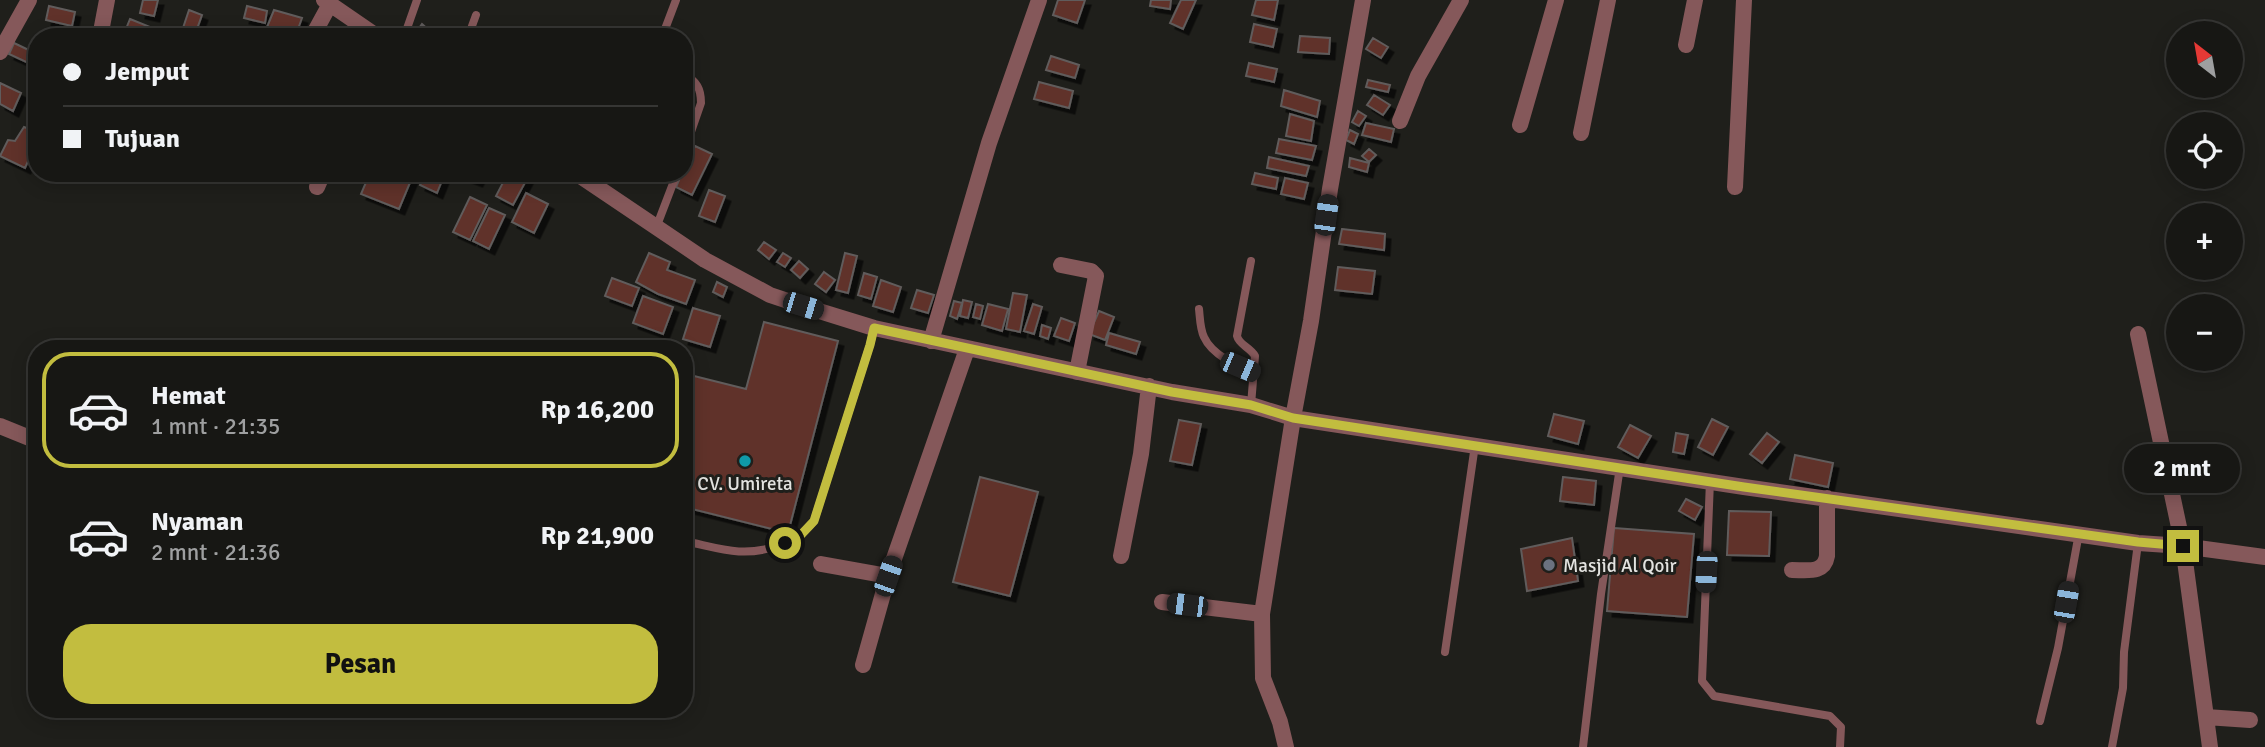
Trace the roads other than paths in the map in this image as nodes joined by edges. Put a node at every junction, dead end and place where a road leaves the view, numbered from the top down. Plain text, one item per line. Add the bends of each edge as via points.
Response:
1 (29, 0) edge
2 (107, 0) edge
3 (417, 0) edge
4 (676, 0) edge
5 (1039, 0) edge
6 (1461, 0) edge
7 (1556, 0) edge
8 (1608, 0) edge
9 (1695, 0) edge
10 (1744, 0) edge
11 (327, 2) edge
12 (1357, 2) edge
13 (476, 15) dead end
14 (102, 28) edge
15 (316, 28) edge
16 (365, 28) edge
17 (407, 28) edge
18 (471, 28) edge
19 (665, 28) edge
20 (1686, 45) dead end
21 (0, 52) edge
22 (693, 81) edge
23 (1400, 121) dead end
24 (1520, 125) dead end
25 (693, 126) edge
26 (1581, 133) dead end
27 (589, 182) edge
28 (674, 182) edge
29 (1735, 187) dead end
30 (656, 228) junction
31 (1251, 261) dead end
32 (1061, 265) dead end
33 (1199, 309) dead end
34 (874, 328) junction
35 (2138, 334) dead end
36 (931, 341) junction
37 (967, 349) junction
38 (1077, 372) junction
39 (1254, 373) junction
40 (1149, 386) junction
41 (1251, 405) junction
42 (1293, 418) junction
43 (0, 426) edge
44 (28, 437) edge
45 (1475, 445) junction
46 (1620, 467) junction
47 (1710, 481) junction
48 (1827, 498) junction
49 (2079, 533) junction
50 (2138, 542) junction
51 (693, 543) edge
52 (2183, 546) junction
53 (1121, 556) dead end
54 (2265, 557) edge
55 (821, 564) dead end
56 (1792, 570) dead end
57 (888, 576) junction
58 (1162, 602) dead end
59 (1262, 614) junction
60 (1445, 652) dead end
61 (863, 665) dead end
62 (2206, 717) junction
63 (2250, 720) dead end
64 (2040, 721) dead end
65 (1286, 747) edge
66 (1583, 747) edge
67 (1840, 747) edge
68 (2112, 747) edge
69 (2210, 747) edge

1 - 21 street
2 - 14 street
3 - 17 lane
4 - 19 lane
5 - 36 street via 989,143
6 - 23 street via 1418,76
7 - 24 street
8 - 26 street
9 - 20 street
10 - 29 street
11 - 15 street
11 - 16 street
12 - 42 street
13 - 18 lane
22 - 25 lane via 701,103
27 - 30 street
28 - 30 lane
30 - 34 street via 770,295
31 - 39 lane via 1237,336 1254,355
32 - 38 street via 1091,271 1096,278
33 - 39 lane via 1210,346
34 - 36 street
34 - 51 lane via 814,521 806,531 798,538 750,553
35 - 52 street
36 - 37 street
37 - 38 street
37 - 57 street
38 - 40 street
39 - 41 lane
40 - 41 street
40 - 53 street
41 - 42 street
42 - 45 street
42 - 59 street
43 - 44 street
45 - 46 street
45 - 60 lane
46 - 47 street
46 - 66 lane
47 - 48 street
47 - 67 lane via 1702,681 1714,696 1830,716 1841,727
48 - 49 street
48 - 56 street via 1825,564 1814,570
49 - 50 street
49 - 64 lane
50 - 52 street
50 - 68 lane
52 - 54 street
52 - 62 street
55 - 57 street
57 - 61 street
58 - 59 street
59 - 65 street via 1263,678
62 - 63 street
62 - 69 street

